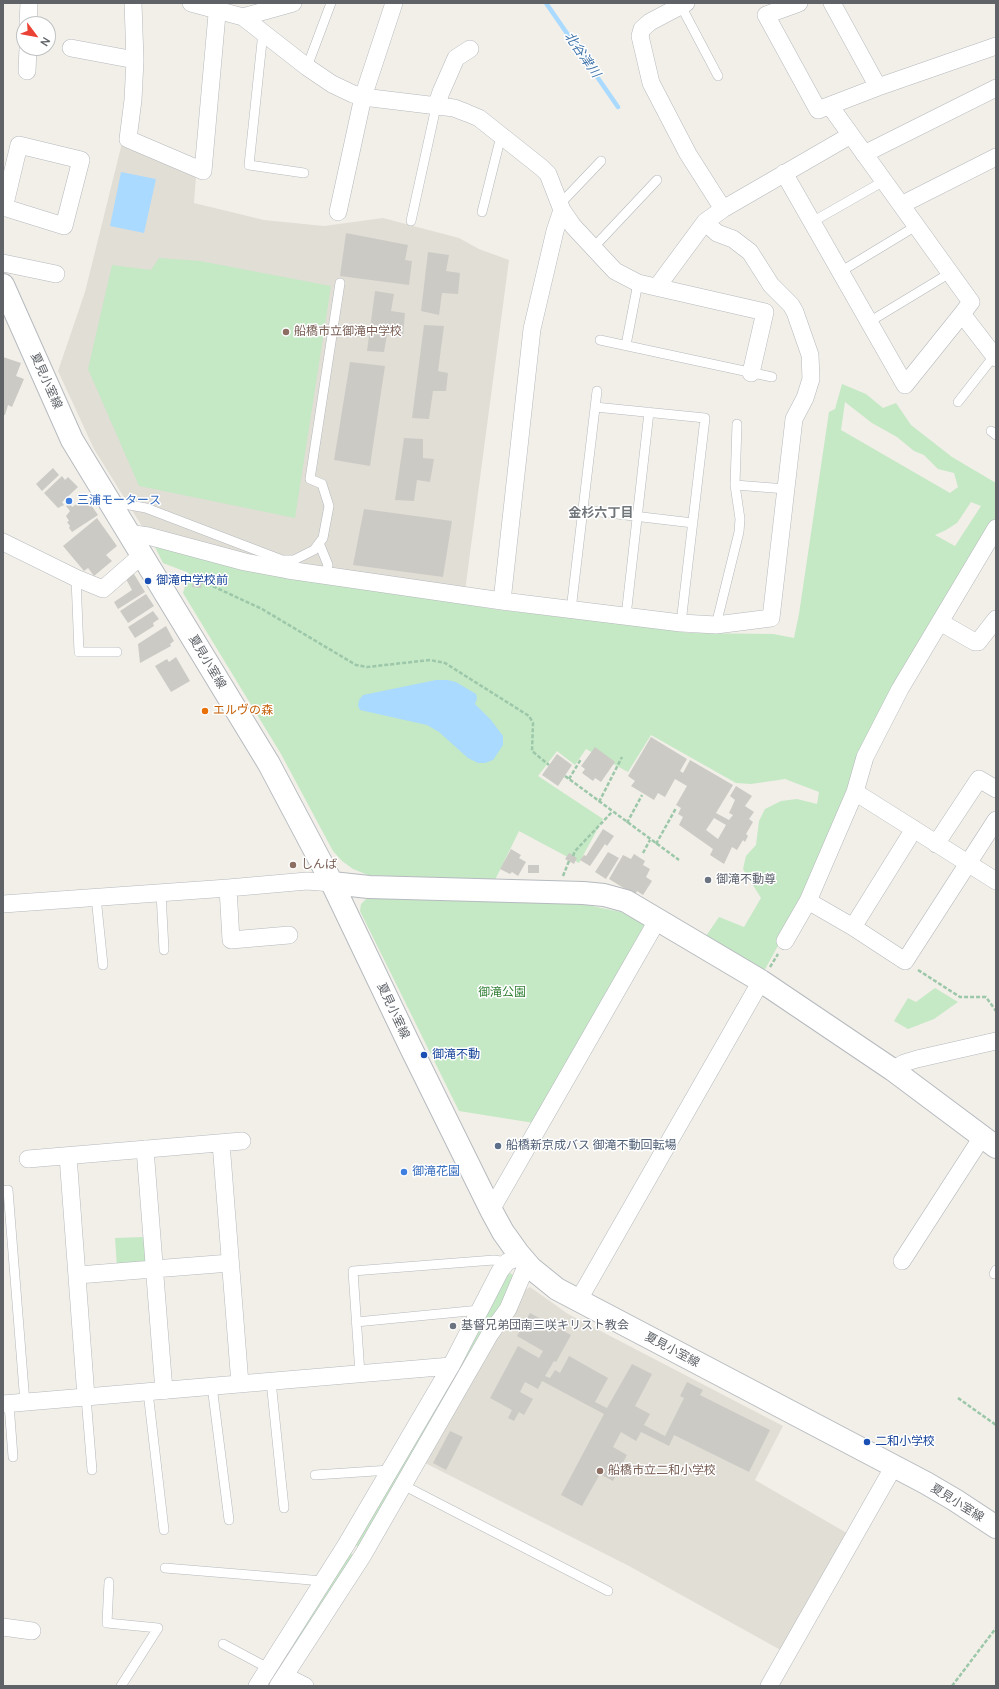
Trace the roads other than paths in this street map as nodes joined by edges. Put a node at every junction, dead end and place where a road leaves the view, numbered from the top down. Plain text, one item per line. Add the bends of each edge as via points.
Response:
1 (29, 3) edge
2 (133, 3) edge
3 (191, 3) edge
4 (293, 3) edge
5 (331, 3) edge
6 (394, 3) edge
7 (799, 3) edge
8 (832, 3) edge
9 (683, 4) edge
10 (217, 6) edge
11 (28, 16) edge
12 (243, 17) junction
13 (262, 32) junction
14 (996, 46) edge
15 (71, 48) dead end
16 (470, 49) dead end
17 (28, 56) edge
18 (135, 60) junction
19 (307, 67) junction
20 (27, 71) dead end
21 (718, 76) dead end
22 (878, 87) junction
23 (996, 88) edge
24 (363, 97) junction
25 (830, 106) junction
26 (436, 107) junction
27 (851, 135) junction
28 (501, 136) junction
29 (864, 154) junction
30 (996, 157) edge
31 (601, 162) dead end
32 (304, 173) dead end
33 (784, 174) junction
34 (657, 180) dead end
35 (884, 181) junction
36 (901, 205) junction
37 (4, 207) edge
38 (561, 207) junction
39 (723, 209) junction
40 (338, 212) dead end
41 (482, 212) dead end
42 (412, 221) dead end
43 (705, 222) junction
44 (812, 222) junction
45 (916, 226) junction
46 (593, 248) junction
47 (3, 263) edge
48 (840, 272) junction
49 (950, 273) junction
50 (56, 274) dead end
51 (340, 283) dead end
52 (638, 283) junction
53 (3, 284) edge
54 (657, 287) junction
55 (962, 314) junction
56 (869, 322) junction
57 (600, 340) dead end
58 (626, 345) junction
59 (995, 357) edge
60 (751, 373) junction
61 (772, 377) dead end
62 (597, 391) dead end
63 (958, 402) dead end
64 (595, 406) junction
65 (649, 412) junction
66 (737, 424) dead end
67 (735, 485) junction
68 (786, 489) junction
69 (113, 509) junction
70 (583, 510) junction
71 (637, 516) junction
72 (693, 523) junction
73 (996, 528) edge
74 (128, 533) junction
75 (3, 542) edge
76 (319, 543) junction
77 (142, 555) junction
78 (325, 576) junction
79 (76, 578) junction
80 (502, 601) junction
81 (571, 610) junction
82 (626, 616) junction
83 (996, 619) edge
84 (940, 622) junction
85 (681, 623) junction
86 (716, 625) junction
87 (117, 652) dead end
88 (996, 789) edge
89 (855, 792) junction
90 (996, 820) edge
91 (914, 829) junction
92 (936, 844) junction
93 (968, 864) junction
94 (996, 881) edge
95 (332, 883) junction
96 (228, 888) junction
97 (161, 893) junction
98 (96, 897) junction
99 (808, 901) junction
100 (3, 904) edge
101 (658, 919) junction
102 (853, 928) junction
103 (289, 935) dead end
104 (785, 941) road end
105 (164, 950) dead end
106 (103, 965) dead end
107 (761, 981) junction
108 (996, 1041) edge
109 (892, 1070) junction
110 (242, 1141) dead end
111 (989, 1142) edge
112 (221, 1143) junction
113 (145, 1149) junction
114 (68, 1156) junction
115 (28, 1159) dead end
116 (3, 1191) edge
117 (491, 1210) junction
118 (902, 1260) dead end
119 (518, 1261) junction
120 (230, 1263) junction
121 (154, 1268) junction
122 (78, 1275) junction
123 (578, 1301) junction
124 (480, 1310) junction
125 (356, 1322) junction
126 (451, 1366) junction
127 (360, 1374) junction
128 (271, 1381) junction
129 (240, 1384) junction
130 (212, 1386) junction
131 (156, 1391) junction
132 (86, 1397) junction
133 (12, 1404) edge
134 (13, 1457) dead end
135 (894, 1466) junction
136 (92, 1470) dead end
137 (390, 1470) junction
138 (315, 1475) dead end
139 (403, 1485) junction
140 (284, 1508) dead end
141 (229, 1520) dead end
142 (996, 1527) edge
143 (164, 1530) dead end
144 (346, 1545) junction
145 (363, 1555) junction
146 (165, 1568) dead end
147 (324, 1581) junction
148 (109, 1582) dead end
149 (608, 1591) dead end
150 (3, 1627) edge
151 (32, 1631) dead end
152 (224, 1644) dead end
153 (268, 1668) junction
154 (282, 1681) edge
155 (121, 1686) edge
156 (257, 1686) edge
157 (305, 1686) edge
158 (769, 1686) edge

1 - 11 street
2 - 18 street
3 - 10 street
4 - 12 street
5 - 19 lane
6 - 24 street
7 - 25 street via 766,15 818,110
8 - 22 street
9 - 21 lane
9 - 39 street via 650,22 642,29 640,36 651,83 688,154
10 - 12 street
10 - 18 street via 203,171 128,139
12 - 13 street
13 - 19 street
13 - 32 lane via 249,165
14 - 22 street
15 - 18 street
16 - 26 street via 456,58
17 - 20 street
19 - 24 street via 332,84
22 - 25 street
23 - 29 street
24 - 26 street
24 - 40 street
25 - 27 street
26 - 28 street via 467,112 479,118
26 - 42 lane
27 - 29 street
27 - 33 street
28 - 38 street via 548,174
28 - 41 lane
29 - 35 street
30 - 36 street
31 - 38 lane
33 - 39 street
33 - 44 street
34 - 46 lane
35 - 36 street
35 - 44 lane
36 - 45 street
37 - 37 street via 19,145 81,160 64,226
38 - 46 street via 573,226
38 - 80 street via 532,329
39 - 43 street
43 - 54 street
43 - 68 street via 717,233 733,239 750,252 771,285 791,305 810,355 811,379 794,419
44 - 48 street
45 - 48 lane
45 - 49 street
46 - 52 street via 615,271
47 - 50 street
48 - 56 street
49 - 55 street via 971,302
49 - 56 lane
51 - 76 lane via 310,479 322,484 329,506 323,538
52 - 54 street
52 - 58 lane
53 - 69 main road, 夏見小室線 via 72,440
54 - 60 street via 765,312
55 - 56 street via 905,385
55 - 59 street
57 - 58 lane
58 - 60 lane
59 - 63 lane
60 - 61 lane
62 - 64 lane
64 - 65 lane
64 - 70 lane
65 - 71 lane
65 - 72 lane via 705,418
66 - 67 lane
67 - 68 lane
67 - 86 lane via 740,519 739,532
68 - 86 street via 771,618
69 - 74 main road, 夏見小室線
69 - 76 lane via 124,504 146,508 282,560 294,560 314,550
70 - 71 lane
70 - 81 lane
71 - 72 lane
71 - 82 lane
72 - 85 lane
73 - 84 street
74 - 77 main road, 夏見小室線
74 - 78 street via 245,562
75 - 79 street
76 - 78 lane via 328,565
77 - 79 street via 103,589
77 - 95 main road, 夏見小室線 via 269,764
78 - 80 street
79 - 87 lane via 79,652
80 - 81 street
81 - 82 street
82 - 85 street
83 - 84 street via 978,642
84 - 89 street via 900,689 865,757
85 - 86 street
88 - 92 street via 979,779
89 - 91 street
89 - 99 street
90 - 93 street
91 - 92 street
91 - 102 street
92 - 93 street
93 - 94 street
93 - 102 street via 905,961
95 - 96 street via 307,881
95 - 101 main road via 597,895 626,901
95 - 117 main road, 夏見小室線
96 - 97 street
96 - 103 street via 231,940
97 - 98 street
97 - 105 lane
98 - 100 street
98 - 106 lane
99 - 102 street
99 - 104 street
101 - 107 main road
101 - 117 street
107 - 109 main road
107 - 123 street
108 - 109 street via 918,1059
109 - 111 main road
110 - 112 street
111 - 118 street
112 - 113 street
112 - 120 street
113 - 114 street
113 - 121 street
114 - 115 street
114 - 122 street
116 - 133 lane via 8,1190
117 - 119 main road, 夏見小室線
119 - 123 main road, 夏見小室線 via 556,1289
119 - 124 street via 498,1276
119 - 125 lane via 494,1260 353,1271
119 - 139 street via 508,1310 490,1334
120 - 121 street
120 - 129 street
121 - 122 street
121 - 131 street
122 - 132 street
123 - 135 main road, 夏見小室線
124 - 125 lane
124 - 126 street
125 - 127 lane
126 - 127 street
126 - 137 street
127 - 128 street
128 - 129 street
128 - 140 lane
129 - 130 street
130 - 131 street
130 - 141 lane
131 - 132 street
131 - 143 lane
132 - 133 street
132 - 136 lane
133 - 134 lane
135 - 142 main road, 夏見小室線 via 955,1500
135 - 158 street
137 - 138 lane
137 - 144 street
139 - 145 street
139 - 149 lane
144 - 145 street
144 - 147 street
145 - 154 street
146 - 147 lane
147 - 153 street
148 - 155 lane via 107,1623 158,1628
150 - 151 street
152 - 153 lane
153 - 156 street
154 - 157 street

